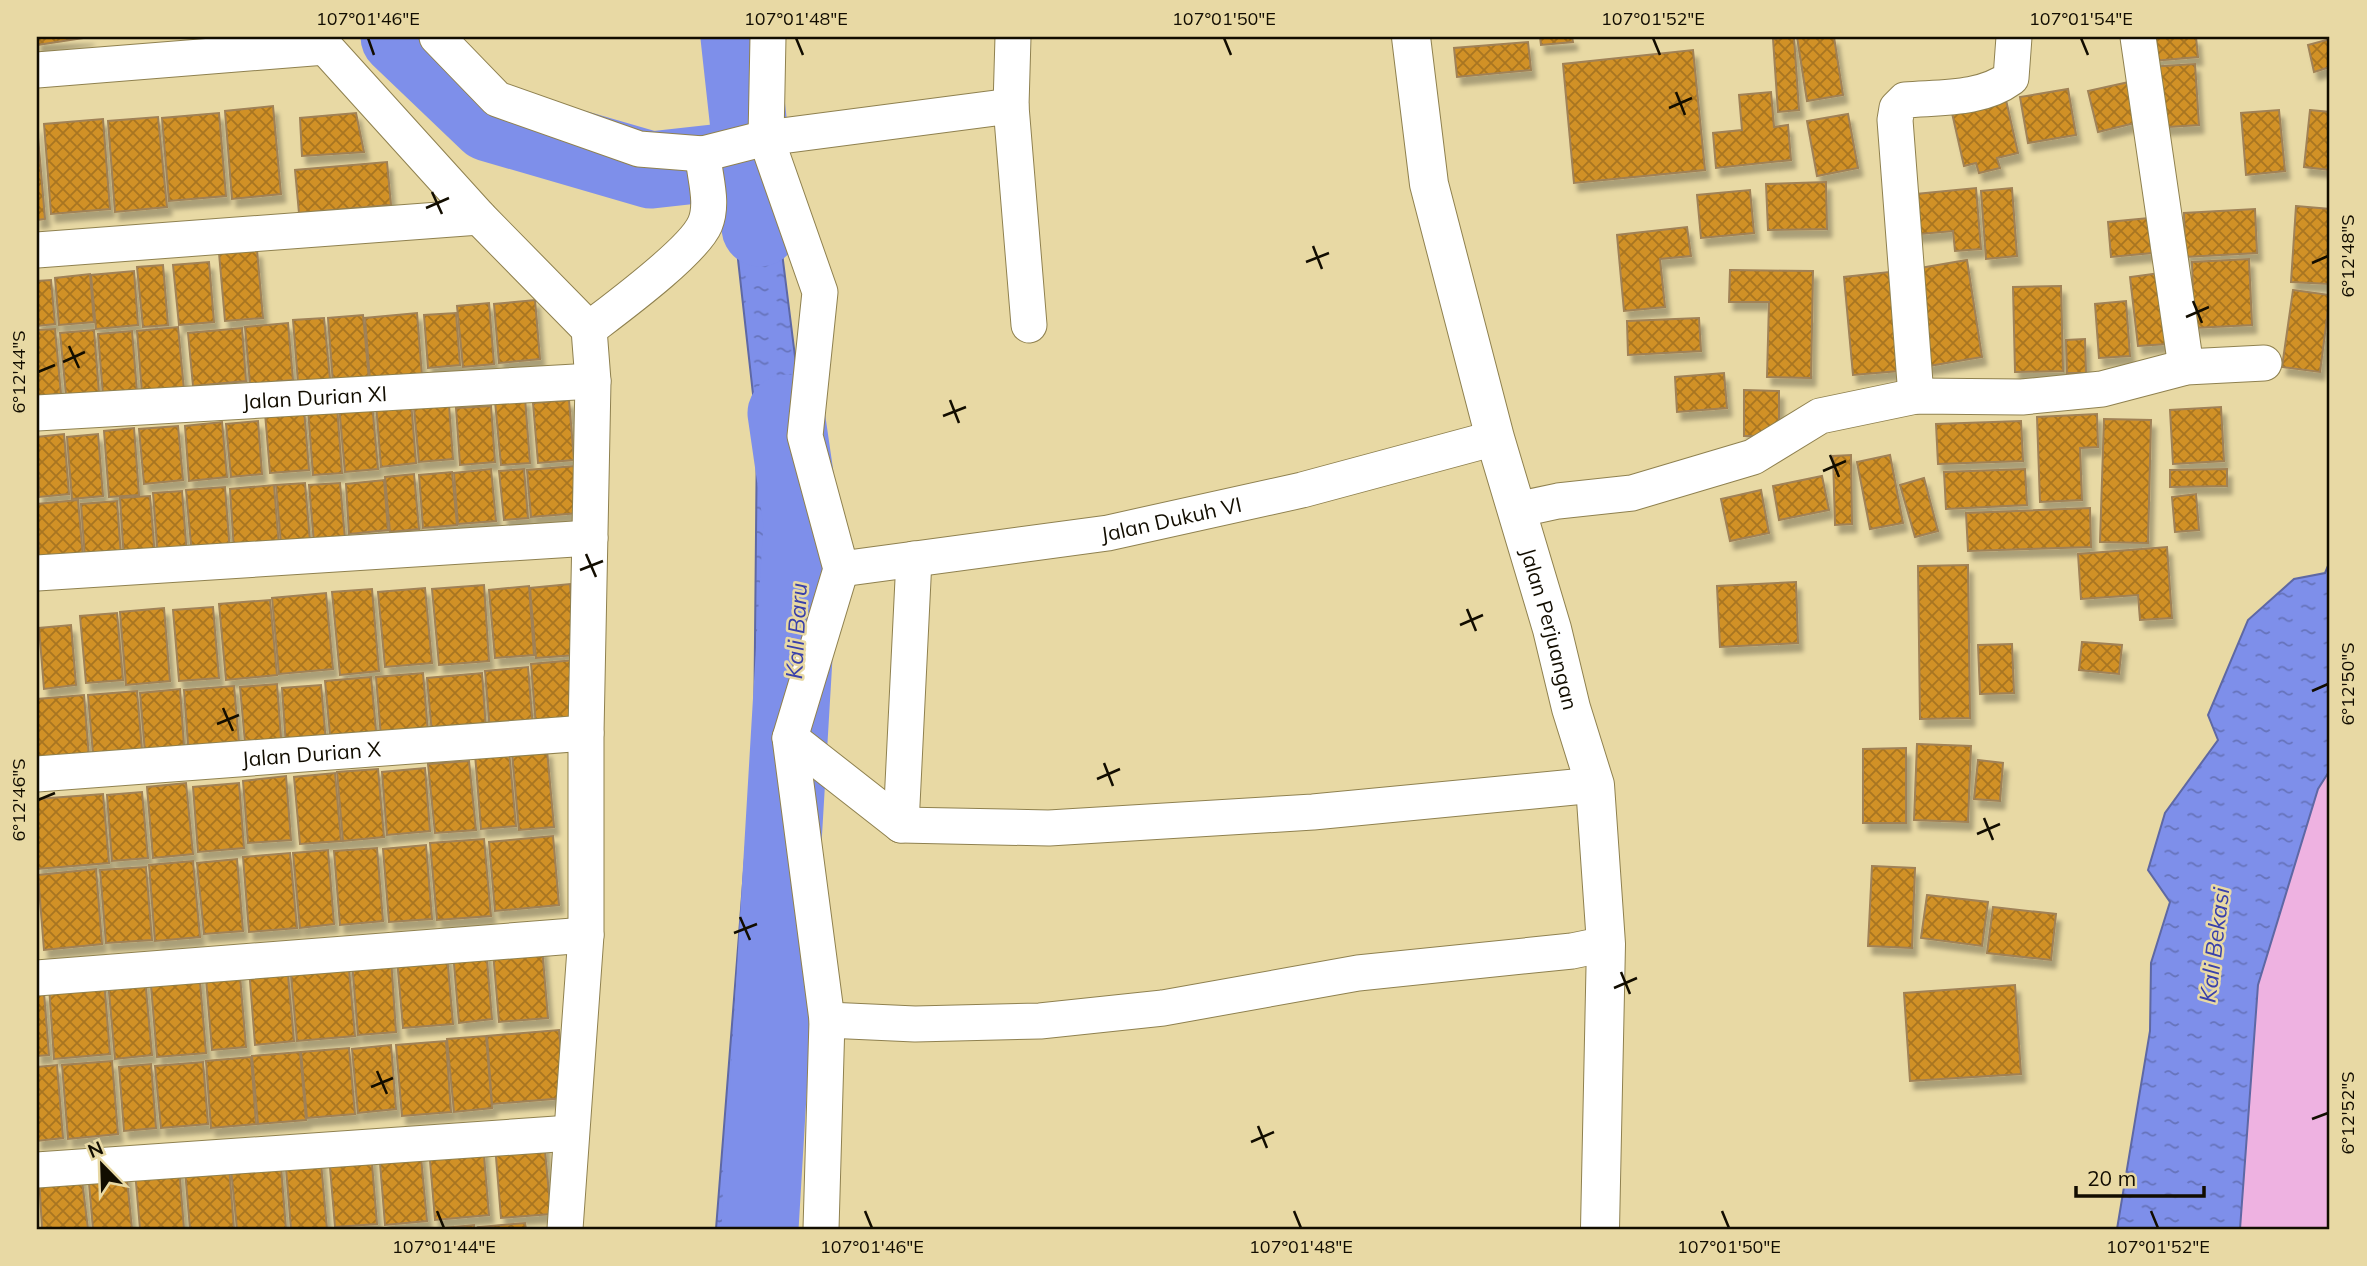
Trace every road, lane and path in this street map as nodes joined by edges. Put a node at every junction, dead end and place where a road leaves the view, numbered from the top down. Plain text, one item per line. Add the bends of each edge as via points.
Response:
1 (437, 37) edge
2 (768, 37) edge
3 (1013, 37) edge
4 (1411, 37) edge
5 (2014, 37) edge
6 (2138, 37) edge
7 (321, 42) edge
8 (37, 71) edge
9 (1011, 106) junction
10 (766, 138) junction
11 (709, 162) junction
12 (479, 217) junction
13 (37, 250) edge
14 (1029, 325) dead end
15 (589, 330) junction
16 (2264, 363) dead end
17 (2186, 366) junction
18 (593, 381) junction
19 (1916, 396) junction
20 (37, 413) edge
21 (1495, 438) junction
22 (1516, 510) junction
23 (590, 538) junction
24 (914, 559) junction
25 (841, 569) junction
26 (37, 573) edge
27 (586, 733) junction
28 (790, 738) junction
29 (37, 774) edge
30 (1595, 785) junction
31 (901, 825) junction
32 (586, 935) junction
33 (1606, 943) junction
34 (37, 978) edge
35 (827, 1020) junction
36 (571, 1133) junction
37 (37, 1170) edge
38 (565, 1229) edge
39 (821, 1229) edge
40 (1600, 1229) edge

1 - 11 street via 497,99 639,149
2 - 10 street
3 - 9 street
4 - 21 main road, Jalan Perjuangan via 1429,184
5 - 19 street via 2011,78 1995,89 1905,100 1897,108
6 - 17 street
7 - 8 street
7 - 12 street
9 - 10 street
9 - 14 street
10 - 11 street
10 - 25 street via 820,292 805,436
11 - 15 street via 705,224 680,254
12 - 13 street
12 - 15 street
15 - 18 street
16 - 17 street
17 - 19 street via 2102,389 2022,397
18 - 20 street, Jalan Durian XI
18 - 23 street
19 - 22 street via 1820,416 1753,457 1632,493 1558,500
21 - 22 main road, Jalan Perjuangan
21 - 24 street, Jalan Dukuh VI via 1302,490 1108,533
22 - 30 main road, Jalan Perjuangan
23 - 26 street
23 - 27 street
24 - 25 street, Jalan Dukuh VI
24 - 31 street
25 - 28 street
27 - 29 street, Jalan Durian X
27 - 32 street
28 - 31 street
28 - 35 street
30 - 31 street via 1313,812 1077,826
30 - 33 main road, Jalan Perjuangan
32 - 34 street
32 - 36 street
33 - 35 street via 1572,951 1358,973 1163,1008 1040,1021 915,1024
33 - 40 main road, Jalan Perjuangan
35 - 39 street
36 - 37 street
36 - 38 street

